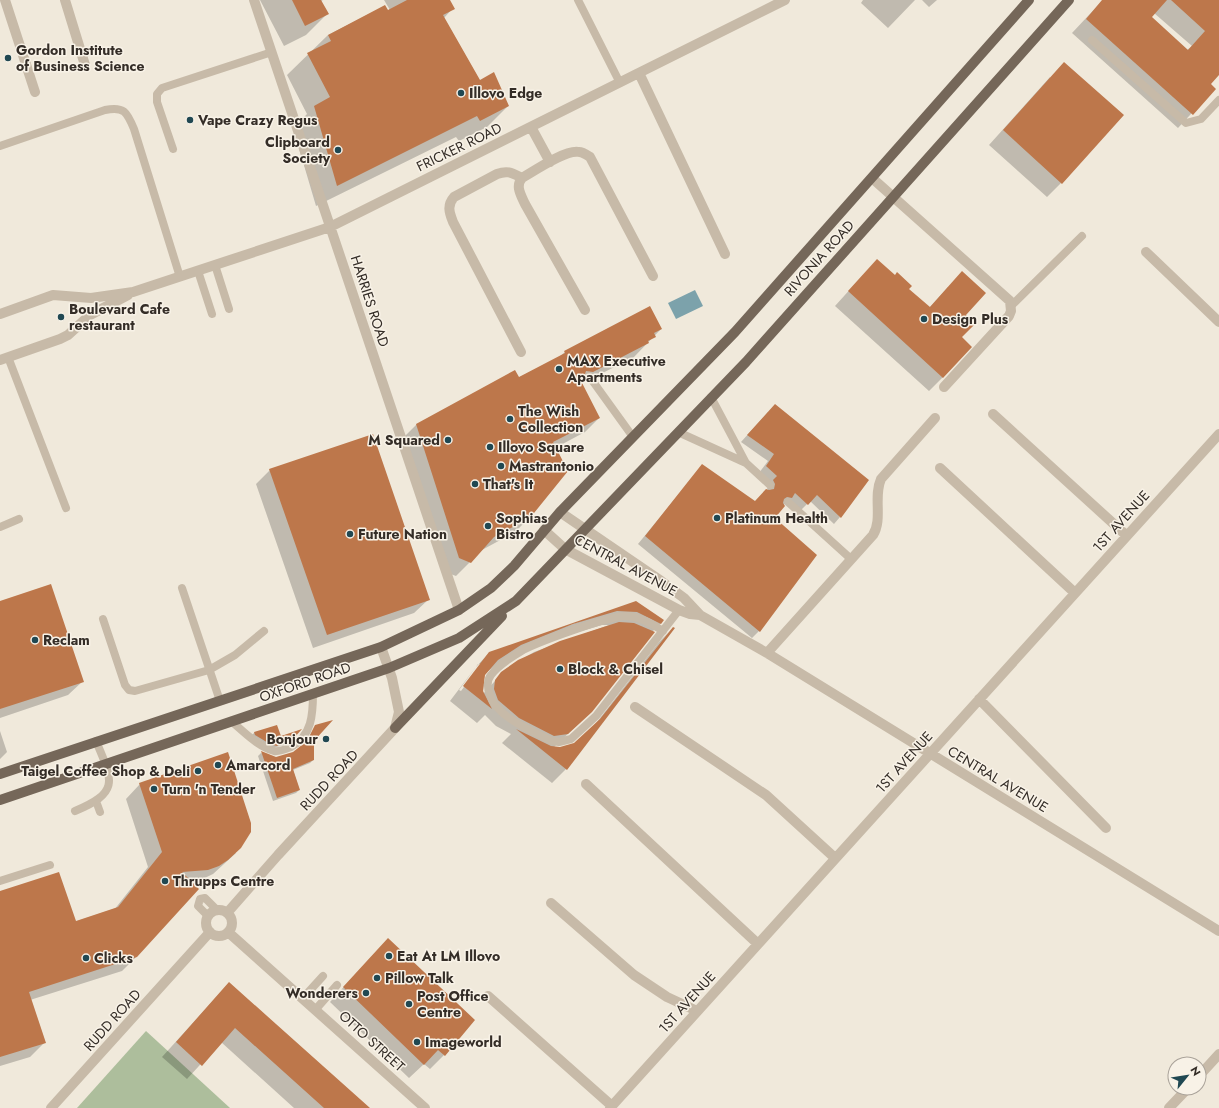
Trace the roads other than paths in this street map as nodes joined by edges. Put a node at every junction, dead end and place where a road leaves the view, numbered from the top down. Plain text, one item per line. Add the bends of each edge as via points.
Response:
1 (5, 0) edge
2 (66, 0) edge
3 (254, 0) edge
4 (578, 0) edge
5 (785, 0) edge
6 (1029, 0) edge
7 (1069, 0) edge
8 (1092, 40) dead end
9 (272, 52) junction
10 (85, 65) dead end
11 (639, 73) junction
12 (620, 82) junction
13 (35, 92) dead end
14 (1219, 100) edge
15 (531, 127) junction
16 (0, 146) edge
17 (173, 149) dead end
18 (550, 162) junction
19 (522, 178) junction
20 (872, 178) junction
21 (893, 196) junction
22 (330, 227) junction
23 (1082, 236) dead end
24 (1146, 252) dead end
25 (725, 254) dead end
26 (215, 265) junction
27 (198, 271) junction
28 (653, 276) dead end
29 (180, 277) junction
30 (133, 292) junction
31 (1011, 306) junction
32 (229, 309) dead end
33 (585, 310) dead end
34 (0, 314) edge
35 (212, 314) dead end
36 (1219, 322) edge
37 (521, 352) dead end
38 (4, 358) edge
39 (589, 376) dead end
40 (944, 387) dead end
41 (711, 397) junction
42 (993, 414) dead end
43 (935, 418) dead end
44 (678, 432) junction
45 (1219, 434) edge
46 (633, 437) junction
47 (746, 463) junction
48 (940, 468) dead end
49 (770, 485) dead end
50 (788, 502) dead end
51 (66, 508) dead end
52 (560, 512) junction
53 (19, 519) dead end
54 (0, 527) edge
55 (544, 530) junction
56 (584, 530) junction
57 (1127, 536) junction
58 (565, 549) junction
59 (851, 559) junction
60 (182, 588) dead end
61 (1075, 593) junction
62 (516, 602) junction
63 (459, 610) junction
64 (679, 610) junction
65 (700, 615) junction
66 (103, 619) dead end
67 (264, 631) dead end
68 (663, 631) junction
69 (381, 647) junction
70 (767, 653) junction
71 (389, 668) junction
72 (209, 670) junction
73 (313, 693) junction
74 (979, 699) junction
75 (220, 701) junction
76 (635, 707) dead end
77 (231, 721) junction
78 (395, 728) junction
79 (96, 741) junction
80 (930, 754) junction
81 (106, 764) junction
82 (0, 774) edge
83 (586, 784) dead end
84 (0, 800) edge
85 (96, 800) junction
86 (75, 811) dead end
87 (100, 812) dead end
88 (1106, 828) dead end
89 (835, 858) junction
90 (50, 865) dead end
91 (0, 881) edge
92 (551, 902) dead end
93 (217, 910) junction
94 (227, 913) junction
95 (208, 916) junction
96 (1219, 931) edge
97 (210, 932) junction
98 (228, 932) junction
99 (758, 944) junction
100 (323, 976) dead end
101 (337, 985) dead end
102 (488, 996) dead end
103 (303, 998) junction
104 (316, 1009) junction
105 (697, 1012) junction
106 (1219, 1054) edge
107 (1207, 1067) edge
108 (1180, 1096) edge
109 (611, 1107) edge
110 (52, 1108) edge
111 (425, 1108) edge
112 (1169, 1108) edge

1 - 13 street
2 - 10 street
3 - 9 street, HARRIES ROAD
4 - 12 lane
5 - 11 street, FRICKER ROAD
6 - 20 main road, RIVONIA ROAD
7 - 21 main road, RIVONIA ROAD
8 - 14 lane via 1186,123 1201,119
9 - 17 lane via 162,88 157,94 157,102
9 - 22 street, HARRIES ROAD
11 - 12 street, FRICKER ROAD
11 - 25 street
12 - 15 street, FRICKER ROAD
15 - 18 street
15 - 22 street, FRICKER ROAD
16 - 29 lane via 105,110 123,110 134,129
18 - 19 street
18 - 28 street via 572,152 590,157
19 - 33 street via 519,181 520,193
19 - 37 street via 505,171 497,174 454,197 449,208 453,222
20 - 21 street
20 - 46 main road, RIVONIA ROAD via 735,332
21 - 31 street via 1006,296
21 - 41 main road, RIVONIA ROAD via 746,362
22 - 26 street, FRICKER ROAD
22 - 63 street, HARRIES ROAD
23 - 31 lane
24 - 36 street
26 - 27 street, FRICKER ROAD
26 - 32 lane
27 - 29 street, FRICKER ROAD
27 - 35 lane
29 - 30 street, FRICKER ROAD
30 - 34 street, FRICKER ROAD via 91,298 53,295
30 - 38 street, FRICKER ROAD via 90,315 60,339
31 - 40 street via 1009,316
38 - 51 lane
39 - 46 lane
41 - 44 main road, RIVONIA ROAD
41 - 47 lane
42 - 57 street
43 - 59 street via 881,479 876,531
44 - 47 lane
44 - 56 main road, RIVONIA ROAD
45 - 57 street, 1ST AVENUE
46 - 52 main road, RIVONIA ROAD
47 - 49 lane
48 - 61 street
50 - 59 lane
52 - 55 main road, OXFORD ROAD
52 - 56 street, CENTRAL AVENUE
53 - 54 lane
55 - 58 street, CENTRAL AVENUE
55 - 63 main road, OXFORD ROAD via 514,566 491,588
56 - 58 main road, OXFORD ROAD
56 - 65 street, CENTRAL AVENUE via 661,581 689,602
57 - 61 street, 1ST AVENUE
58 - 62 main road, OXFORD ROAD
58 - 64 street, CENTRAL AVENUE
59 - 70 street
60 - 72 lane
61 - 74 street, 1ST AVENUE
62 - 71 main road, OXFORD ROAD via 459,638
62 - 78 main road
63 - 69 main road, OXFORD ROAD
64 - 65 street, CENTRAL AVENUE
64 - 68 lane
65 - 70 street, CENTRAL AVENUE
66 - 72 lane via 125,685 129,690 135,691
67 - 72 lane via 235,655
68 - 68 lane via 596,716 571,739 552,741 507,716 490,696 490,676 496,670 523,650 546,641 626,616 638,618
69 - 71 street
69 - 75 main road, OXFORD ROAD
70 - 80 street, CENTRAL AVENUE
71 - 73 main road, OXFORD ROAD
71 - 78 street via 399,712
72 - 75 lane
73 - 77 main road, OXFORD ROAD
73 - 77 lane via 313,713 304,737 284,750 275,752 264,747
74 - 80 street, 1ST AVENUE
74 - 88 street
75 - 79 main road, OXFORD ROAD
76 - 89 street via 766,795
77 - 81 main road, OXFORD ROAD
78 - 94 street, RUDD ROAD
79 - 81 lane
79 - 82 main road, OXFORD ROAD
80 - 89 street, 1ST AVENUE
80 - 96 street, CENTRAL AVENUE
81 - 84 main road, OXFORD ROAD
81 - 85 lane via 110,780 104,795
83 - 99 street
85 - 86 lane
85 - 87 lane
89 - 99 street, 1ST AVENUE
90 - 91 lane
92 - 105 street via 634,975
93 - 94 street
93 - 95 street
93 - 95 lane via 205,898 200,899 198,906
94 - 98 street via 231,924
95 - 97 street via 206,924
97 - 98 street via 219,936
97 - 110 street, RUDD ROAD
98 - 103 street, OTTO STREET
99 - 105 street, 1ST AVENUE
100 - 103 lane
101 - 104 lane
102 - 109 street
103 - 104 street, OTTO STREET
104 - 111 street, OTTO STREET
105 - 109 street, 1ST AVENUE
106 - 107 street
108 - 112 street

